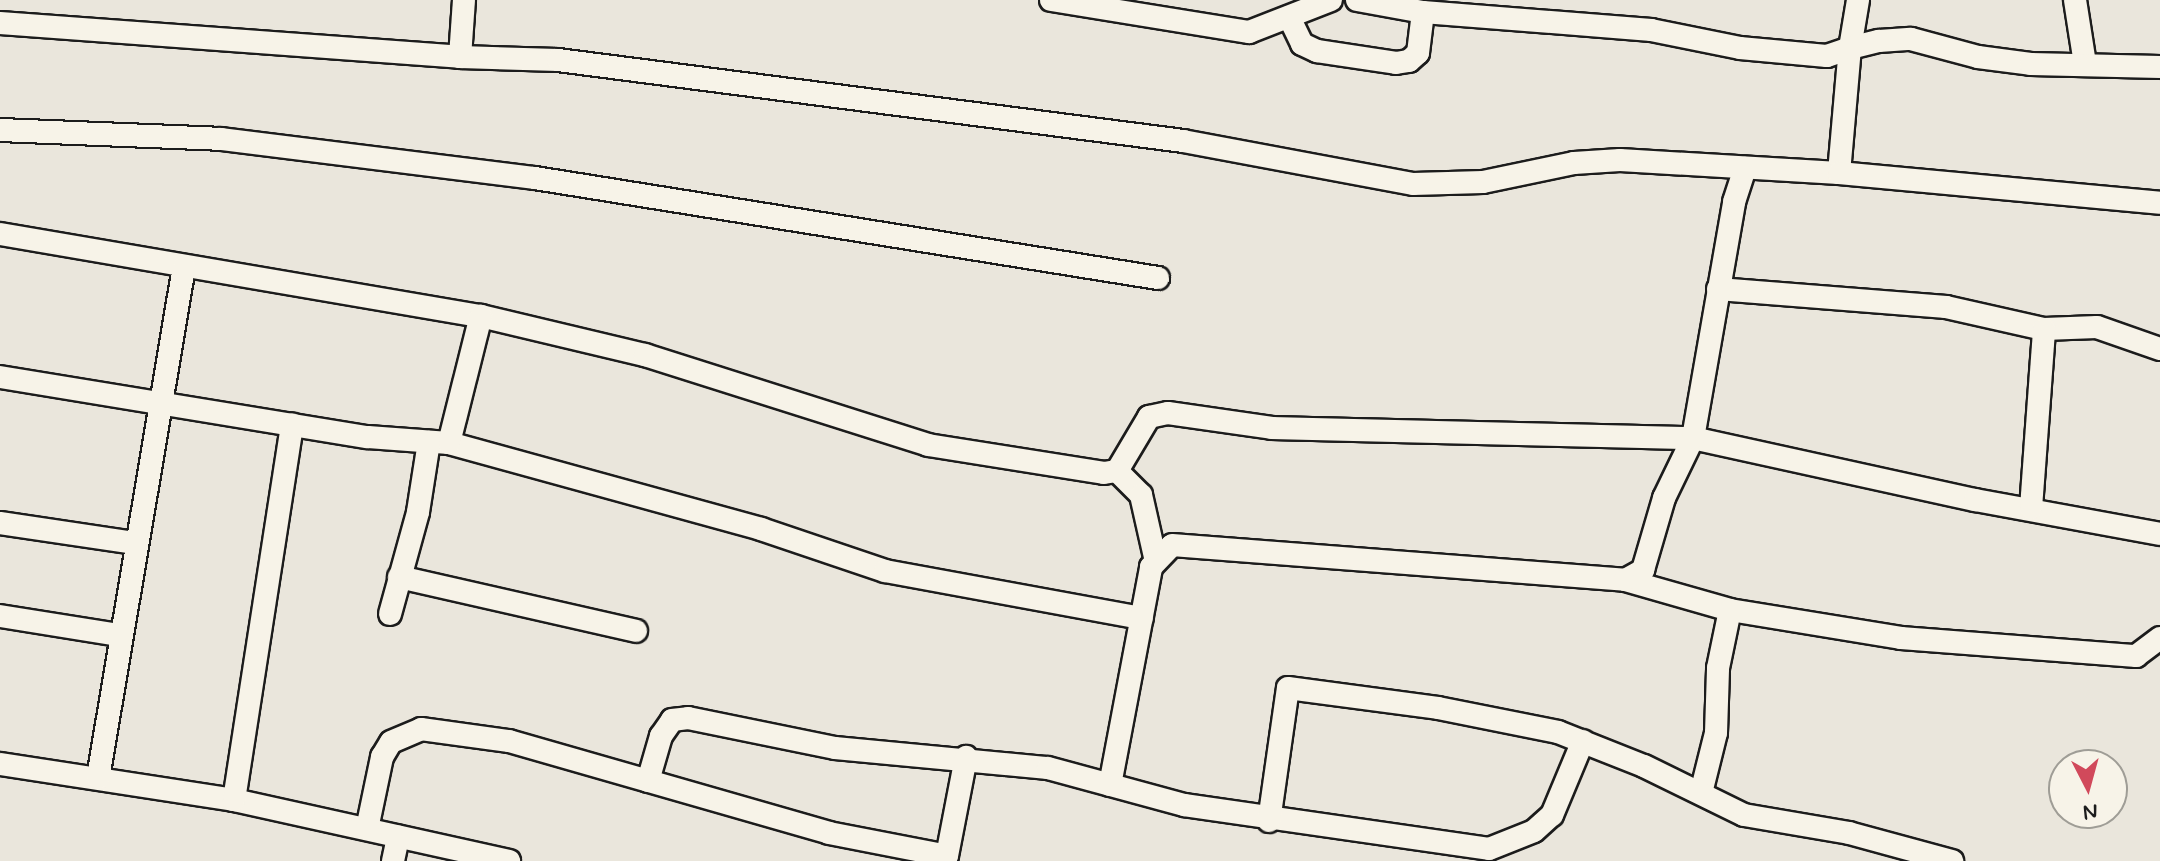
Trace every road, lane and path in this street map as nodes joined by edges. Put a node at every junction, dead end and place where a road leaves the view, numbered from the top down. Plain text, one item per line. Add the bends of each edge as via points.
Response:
1 (464, 0) edge
2 (1051, 0) edge
3 (1331, 0) edge
4 (1357, 0) edge
5 (1858, 0) edge
6 (2075, 0) edge
7 (1423, 12) junction
8 (1289, 17) junction
9 (0, 23) edge
10 (1850, 48) junction
11 (460, 57) junction
12 (2085, 64) junction
13 (2160, 67) edge
14 (0, 130) edge
15 (1745, 168) junction
16 (1839, 173) junction
17 (2160, 203) edge
18 (0, 234) edge
19 (184, 267) junction
20 (1158, 278) dead end
21 (1718, 289) junction
22 (481, 316) junction
23 (2044, 329) junction
24 (2160, 349) edge
25 (0, 377) edge
26 (161, 403) junction
27 (292, 424) junction
28 (1693, 438) junction
29 (439, 442) junction
30 (1117, 471) junction
31 (2031, 508) junction
32 (0, 523) edge
33 (2160, 534) edge
34 (136, 543) junction
35 (1155, 557) junction
36 (399, 577) junction
37 (1625, 580) junction
38 (1730, 610) junction
39 (390, 614) dead end
40 (0, 616) edge
41 (1142, 618) junction
42 (636, 631) dead end
43 (119, 635) junction
44 (2160, 638) edge
45 (1583, 741) junction
46 (966, 757) junction
47 (0, 764) edge
48 (98, 778) junction
49 (648, 781) junction
50 (1110, 785) junction
51 (1701, 793) junction
52 (234, 800) junction
53 (1269, 821) junction
54 (367, 829) junction
55 (398, 837) junction
56 (393, 861) edge
57 (509, 861) edge
58 (1952, 861) edge

1 - 11 street
2 - 8 street via 1228,32 1249,32
3 - 8 street
4 - 7 street
5 - 10 street
6 - 12 street
7 - 8 street via 1418,53 1396,63 1317,51 1302,44
7 - 10 street via 1651,30 1740,48 1827,56
9 - 11 street
10 - 12 street via 1911,39 1978,57
10 - 16 street
11 - 15 street via 558,60 1086,128 1413,184 1483,182 1620,160
12 - 13 street
14 - 20 street via 221,139 535,178
15 - 16 street
15 - 21 street
16 - 17 street
18 - 19 street
19 - 22 street
19 - 26 street
21 - 23 street via 1946,307
21 - 28 street
22 - 29 street
22 - 30 street via 645,355 928,445
23 - 24 street via 2097,327
23 - 31 street
25 - 26 street
26 - 27 street
26 - 34 street
27 - 29 street
27 - 52 street
28 - 30 street via 1272,428 1168,413 1149,417
28 - 31 street
28 - 37 street via 1664,498 1643,570
29 - 36 street
29 - 41 street via 761,529 907,577
30 - 35 street via 1141,495
31 - 33 street
32 - 34 street
34 - 43 street
35 - 37 street via 1172,545 1187,544
35 - 41 street
36 - 39 street
36 - 42 street
37 - 38 street
38 - 44 street via 1901,638 2136,656
38 - 51 street via 1718,668 1716,733
40 - 43 street
41 - 50 street
43 - 48 street
45 - 51 street
45 - 53 street via 1552,815 1534,831 1489,849
45 - 53 street via 1438,708 1288,688
46 - 49 street via 835,748 688,718 667,726
46 - 49 street via 947,856 829,833
46 - 50 street via 1048,768
47 - 48 street
48 - 52 street
49 - 54 street via 509,741 421,729 391,742 382,757
50 - 53 street
51 - 58 street via 1744,815 1849,833
52 - 54 street
54 - 55 street
55 - 56 street
55 - 57 street

